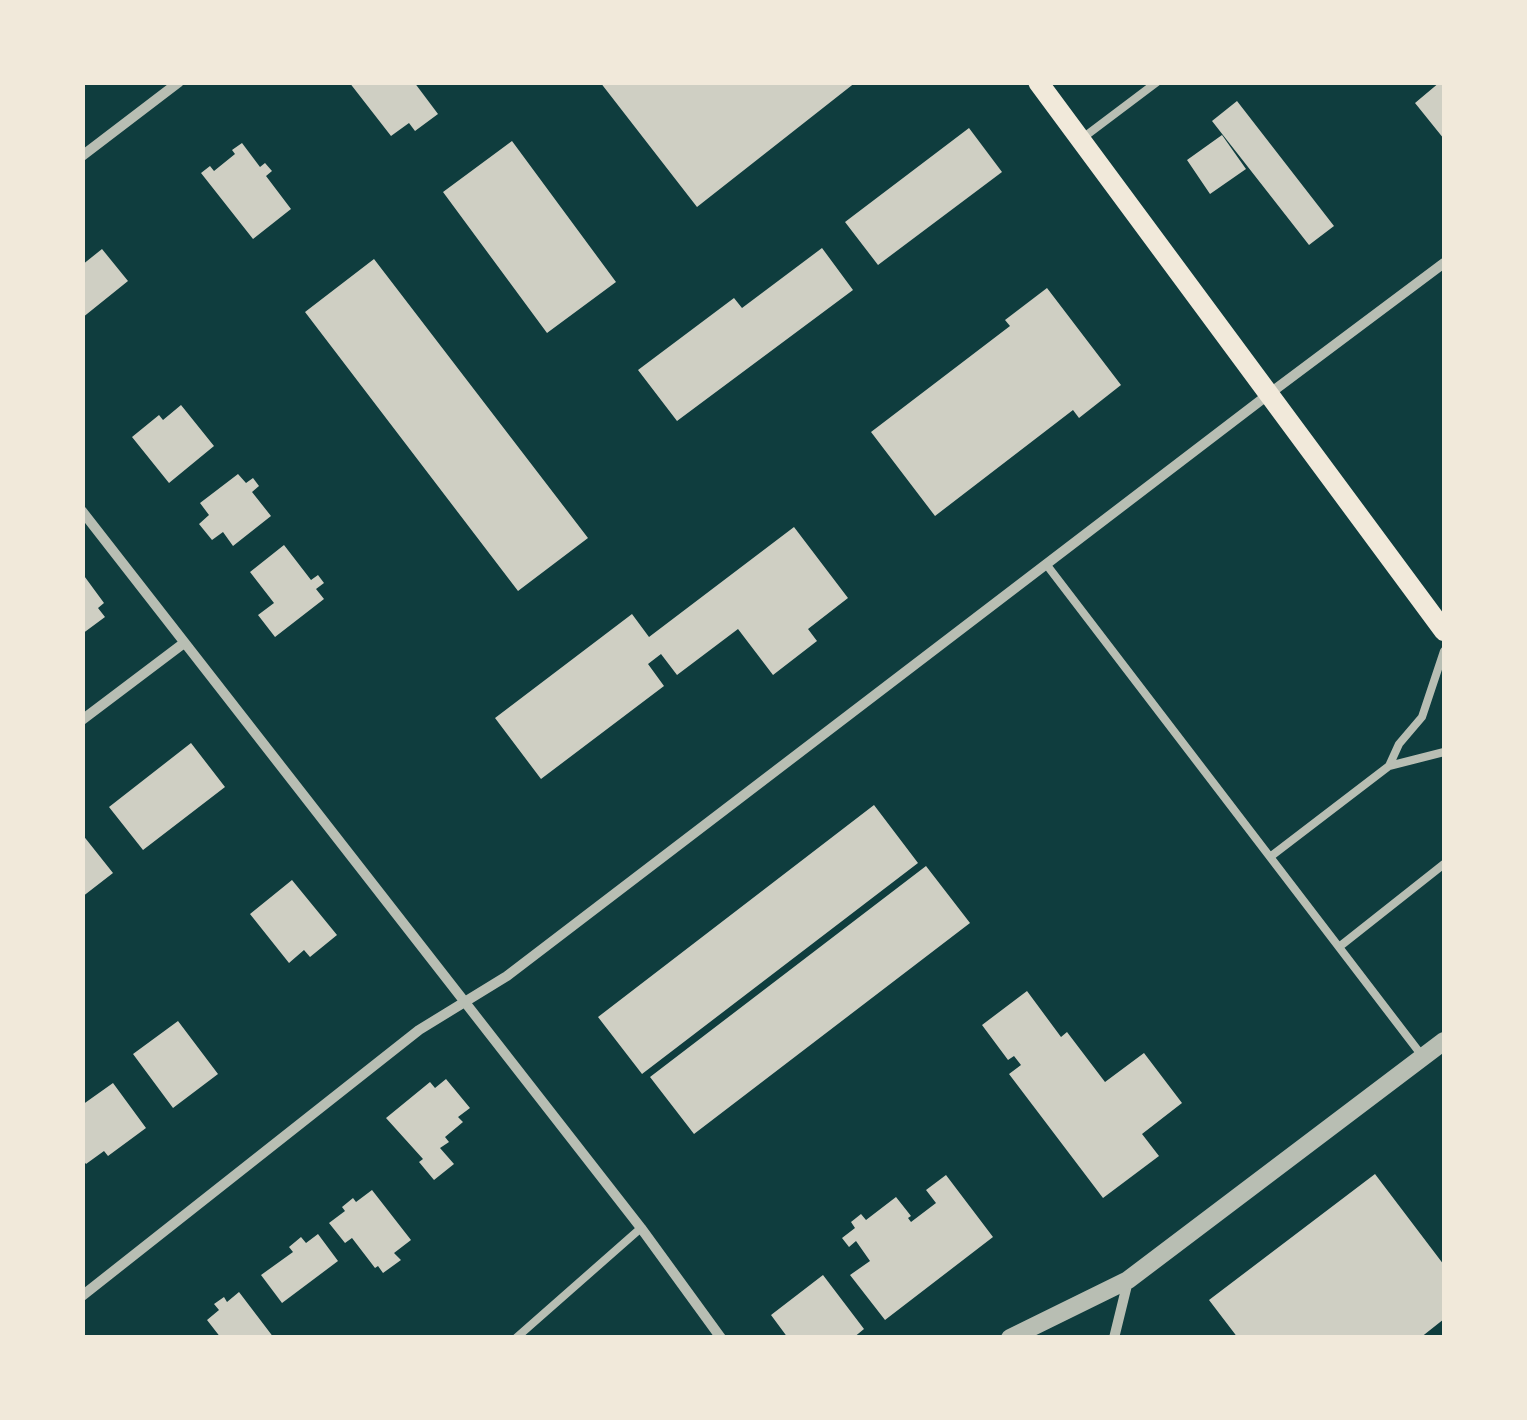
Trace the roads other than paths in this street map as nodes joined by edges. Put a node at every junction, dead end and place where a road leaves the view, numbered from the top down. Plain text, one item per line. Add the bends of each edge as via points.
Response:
1 (179, 82) edge
2 (1038, 82) edge
3 (1157, 82) edge
4 (1080, 140) junction
5 (82, 156) edge
6 (1444, 263) edge
7 (1269, 394) junction
8 (82, 511) edge
9 (1046, 564) junction
10 (1444, 631) edge
11 (184, 642) junction
12 (1444, 651) edge
13 (82, 720) edge
14 (1444, 752) edge
15 (1389, 766) junction
16 (1270, 857) junction
17 (1444, 864) edge
18 (1339, 947) junction
19 (464, 1003) junction
20 (1444, 1041) edge
21 (1423, 1057) junction
22 (641, 1228) junction
23 (1128, 1280) junction
24 (82, 1296) edge
25 (516, 1338) edge
26 (721, 1338) edge
27 (1010, 1338) edge
28 (1114, 1338) edge

1 - 5 street
2 - 4 main road
3 - 4 lane
4 - 7 main road
6 - 7 street
7 - 9 street
7 - 10 main road
8 - 11 street
9 - 16 lane
9 - 19 street
11 - 13 street
11 - 19 street
12 - 15 lane via 1422,717
14 - 15 lane
15 - 16 lane
16 - 18 lane
17 - 18 lane
18 - 21 lane
19 - 22 street
19 - 24 street via 419,1030
20 - 21 street
21 - 23 street
22 - 25 lane
22 - 26 street
23 - 27 street
23 - 28 street

